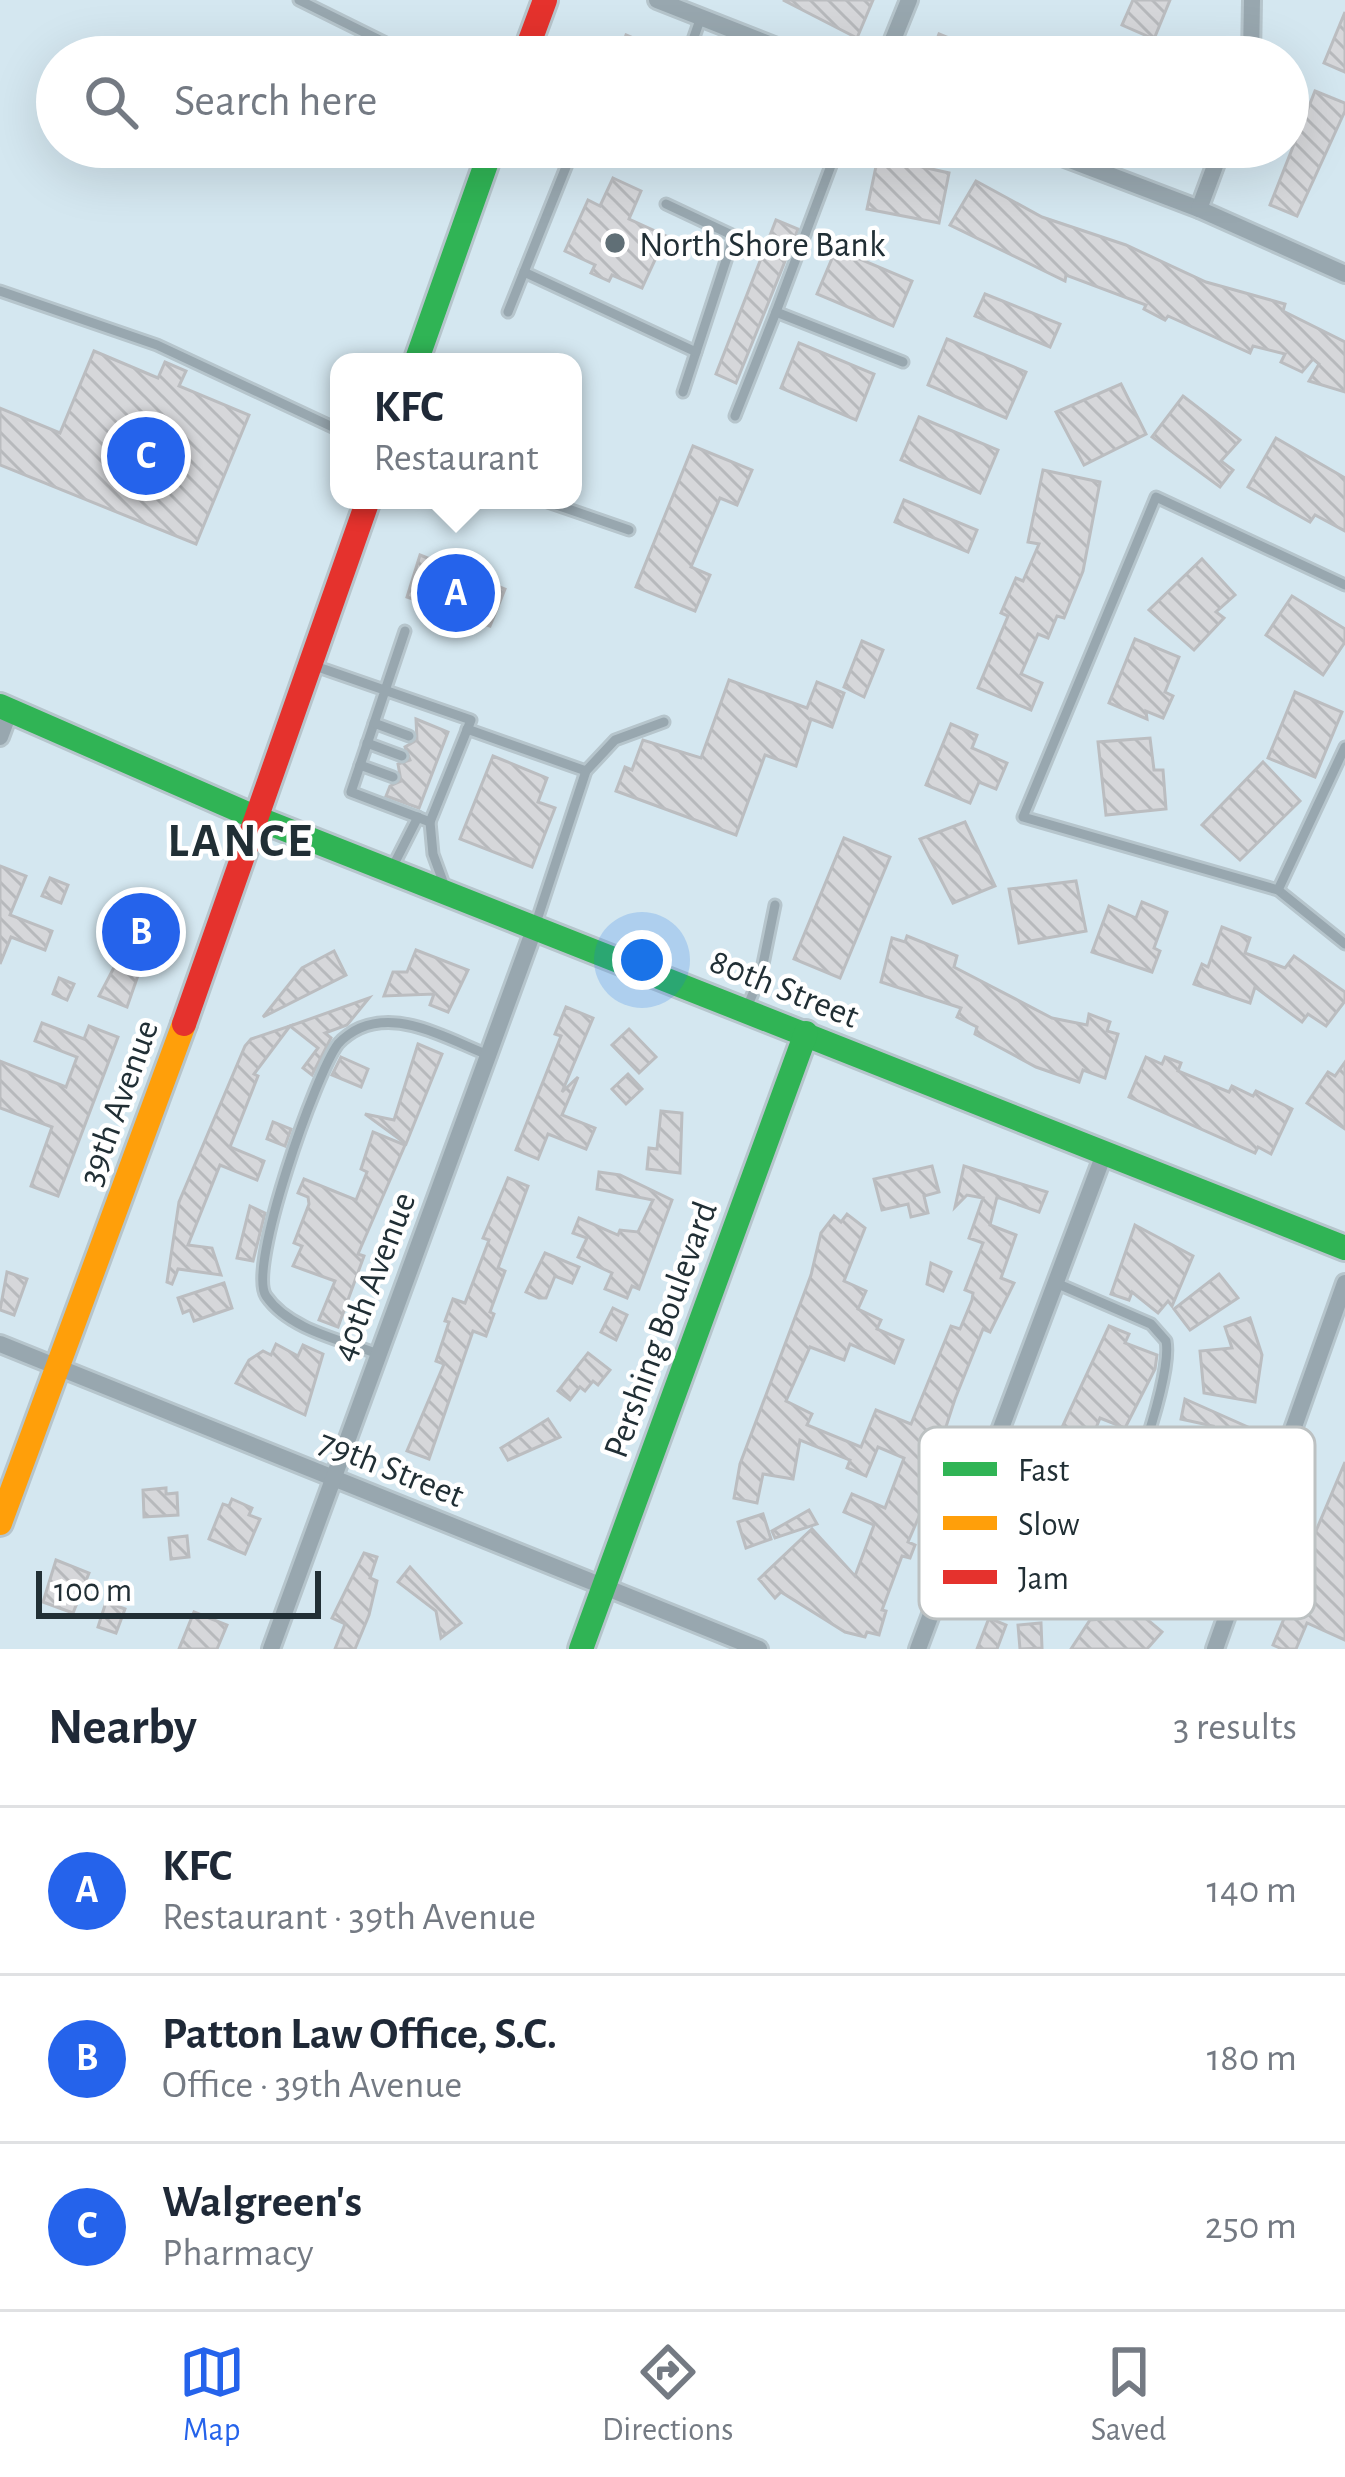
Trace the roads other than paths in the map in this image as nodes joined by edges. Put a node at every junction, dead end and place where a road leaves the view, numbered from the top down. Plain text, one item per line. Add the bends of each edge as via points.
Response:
1 (299, 0) edge
2 (545, 0) edge
3 (657, 0) edge
4 (909, 0) edge
5 (1252, 0) edge
6 (701, 17) junction
7 (372, 36) edge
8 (532, 36) edge
9 (694, 36) edge
10 (749, 36) edge
11 (894, 36) edge
12 (1251, 36) edge
13 (485, 168) edge
14 (566, 168) edge
15 (830, 168) edge
16 (1091, 168) edge
17 (1214, 168) edge
18 (666, 204) dead end
19 (1199, 209) junction
20 (524, 272) junction
21 (1345, 274) edge
22 (0, 291) edge
23 (508, 312) dead end
24 (776, 312) junction
25 (696, 352) junction
26 (419, 353) edge
27 (903, 362) dead end
28 (683, 392) dead end
29 (735, 416) dead end
30 (330, 426) edge
31 (365, 509) edge
32 (568, 509) edge
33 (629, 530) dead end
34 (1345, 585) edge
35 (405, 631) dead end
36 (310, 664) junction
37 (385, 692) junction
38 (5, 708) edge
39 (664, 722) dead end
40 (374, 723) junction
41 (467, 729) junction
42 (409, 736) dead end
43 (0, 737) edge
44 (368, 743) junction
45 (1345, 747) edge
46 (442, 748) dead end
47 (458, 754) junction
48 (402, 756) dead end
49 (360, 765) junction
50 (434, 768) dead end
51 (586, 771) junction
52 (450, 774) junction
53 (393, 777) dead end
54 (425, 790) dead end
55 (441, 796) junction
56 (418, 817) junction
57 (259, 819) junction
58 (430, 822) junction
59 (392, 870) junction
60 (1278, 890) junction
61 (447, 892) junction
62 (775, 904) dead end
63 (535, 927) junction
64 (1345, 944) edge
65 (746, 1010) junction
66 (806, 1034) junction
67 (491, 1056) junction
68 (1104, 1154) junction
69 (1345, 1248) edge
70 (1056, 1283) junction
71 (1345, 1283) edge
72 (0, 1344) edge
73 (378, 1354) junction
74 (59, 1366) junction
75 (1002, 1427) edge
76 (1149, 1427) edge
77 (1294, 1427) edge
78 (331, 1479) junction
79 (0, 1523) edge
80 (603, 1587) junction
81 (930, 1619) edge
82 (1226, 1619) edge
83 (271, 1649) edge
84 (581, 1649) edge
85 (760, 1649) edge
86 (918, 1649) edge
87 (1215, 1649) edge

1 - 7 lane
2 - 8 street
3 - 6 street
4 - 11 street
5 - 12 street
6 - 9 lane
6 - 10 street
13 - 26 street
14 - 20 lane
15 - 24 lane
16 - 19 street
17 - 19 street
18 - 25 lane via 734,236
19 - 21 street
20 - 23 lane
20 - 25 lane
22 - 30 lane via 157,345
24 - 27 lane
24 - 29 lane
25 - 28 lane
31 - 36 street, 39th Avenue
32 - 33 lane
34 - 60 lane via 1156,496 1023,817
35 - 37 lane
36 - 37 lane
36 - 57 street, 39th Avenue
37 - 40 lane
37 - 41 lane via 471,720
38 - 43 street
38 - 57 street, 80th Street
39 - 51 lane via 615,740
40 - 42 lane
40 - 44 lane
41 - 47 lane
41 - 51 lane
44 - 48 lane
44 - 49 lane
45 - 60 lane
46 - 47 lane
47 - 52 lane
49 - 53 lane
49 - 56 lane via 351,792
50 - 52 lane
51 - 63 lane
52 - 55 lane
54 - 55 lane
55 - 58 lane
56 - 58 lane
56 - 59 lane
57 - 59 street, 80th Street
57 - 74 street, 39th Avenue
58 - 61 lane
59 - 61 street, 80th Street
60 - 64 lane
61 - 63 street, 80th Street
62 - 65 lane
63 - 65 street, 80th Street
63 - 67 street, 40th Avenue
65 - 66 street, 80th Street
66 - 68 street, 80th Street
66 - 80 street, Pershing Boulevard
67 - 73 street, 40th Avenue
67 - 73 lane via 383,1021 339,1042 326,1069 268,1226 260,1278 292,1321
68 - 69 street, 80th Street
68 - 70 street
70 - 75 street
70 - 76 lane via 1151,1324 1166,1341 1166,1383
71 - 77 street
72 - 74 street, 79th Street
73 - 78 street, 40th Avenue
74 - 78 street, 79th Street
74 - 79 street, 39th Avenue
78 - 80 street, 79th Street
78 - 83 street, 40th Avenue
80 - 84 street, Pershing Boulevard
80 - 85 street, 79th Street
81 - 86 street
82 - 87 street

